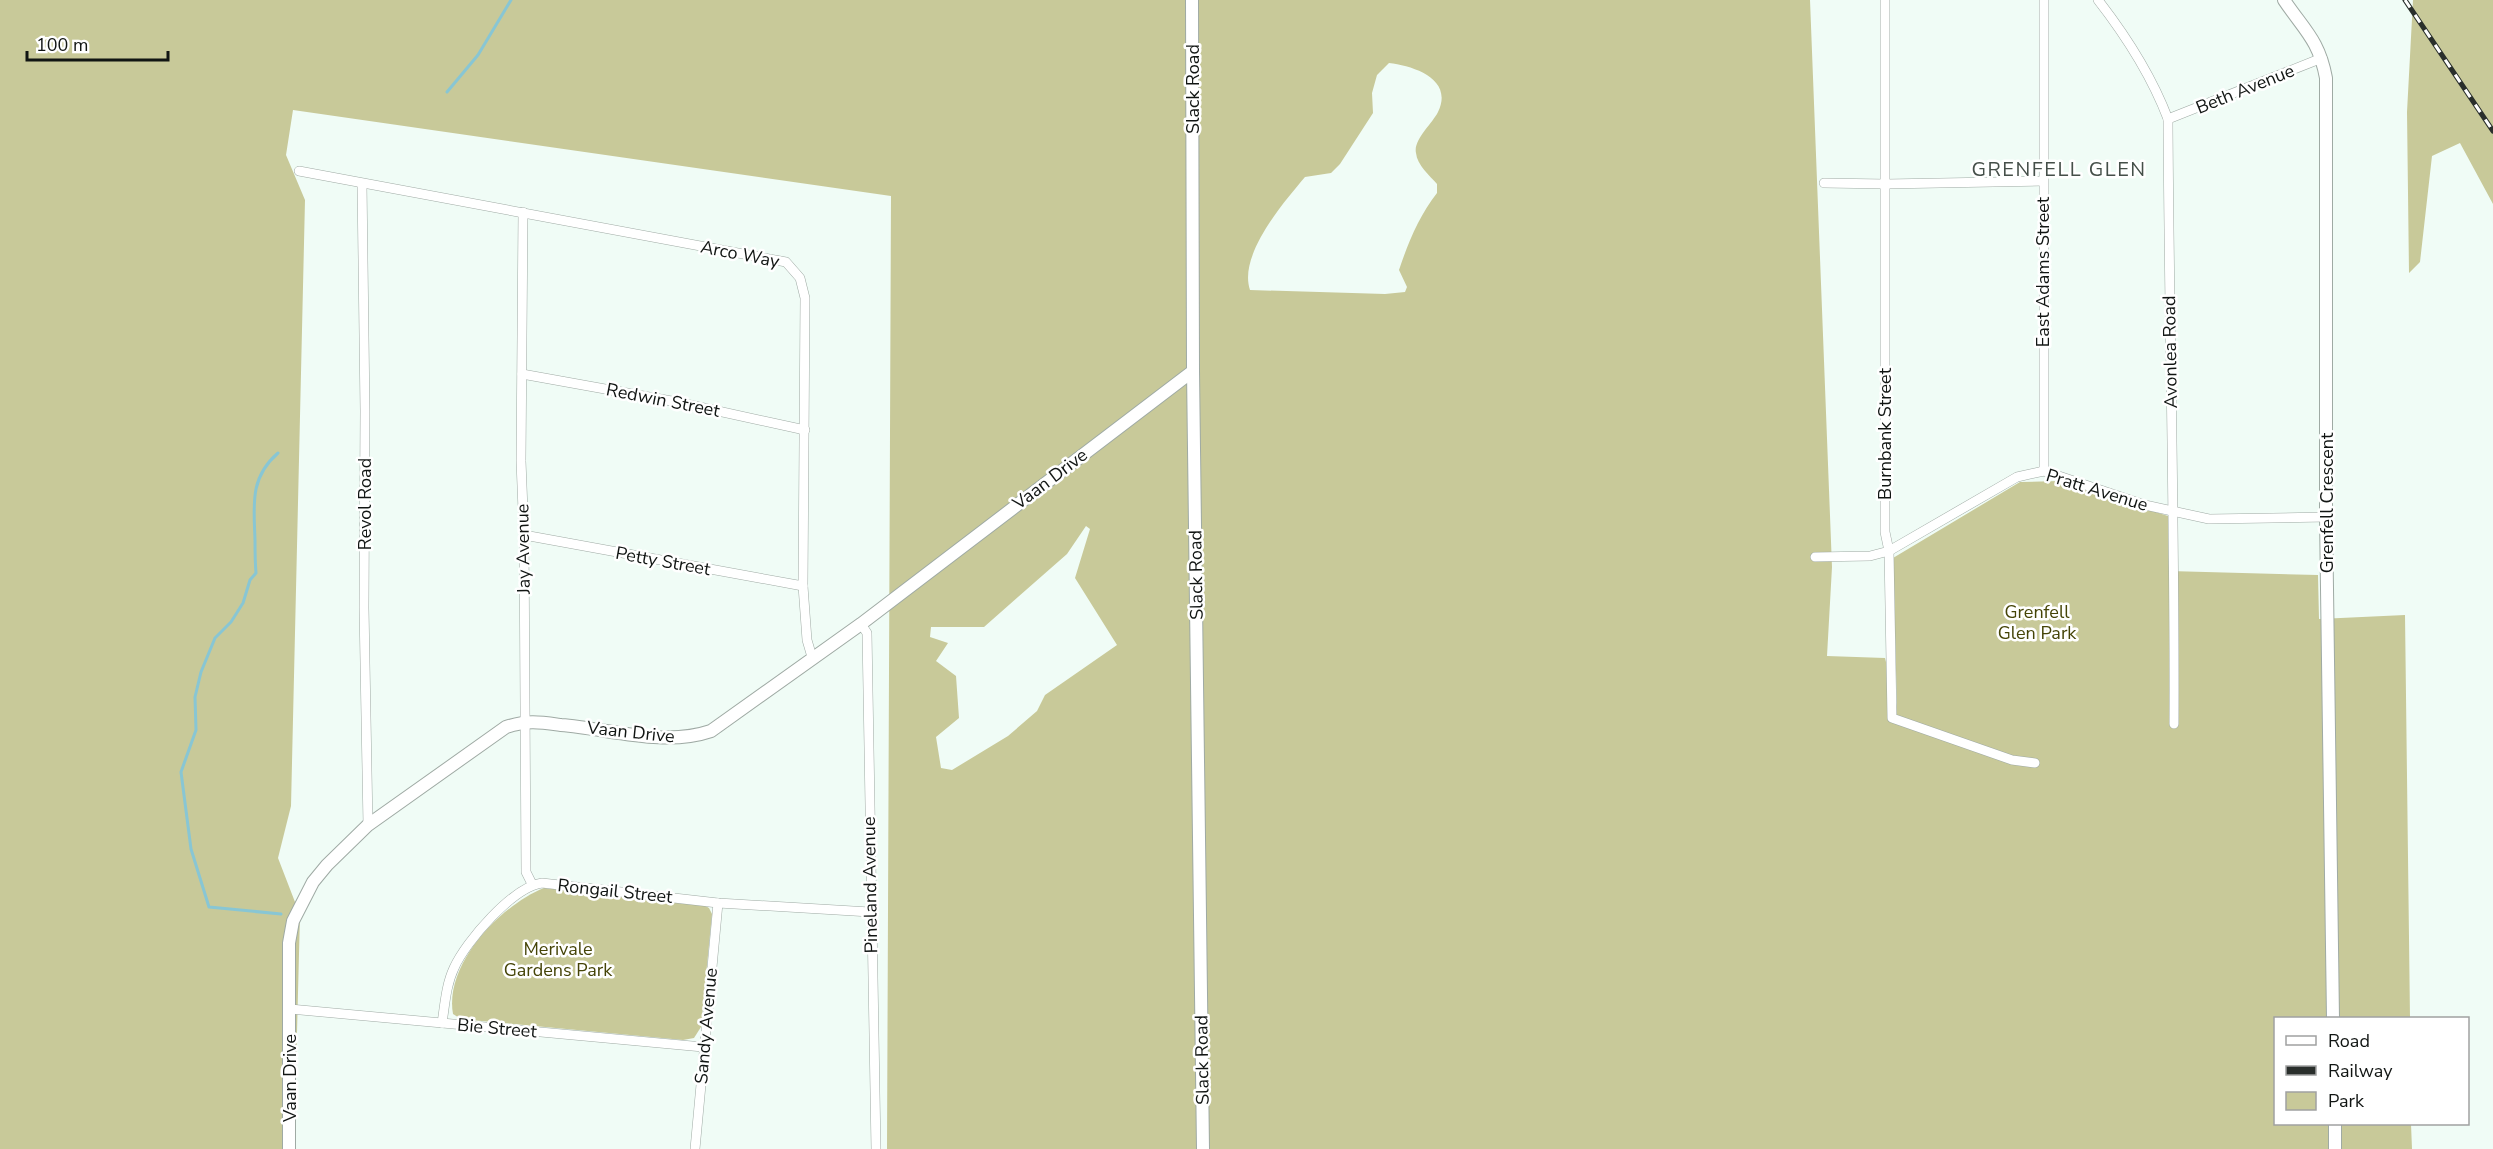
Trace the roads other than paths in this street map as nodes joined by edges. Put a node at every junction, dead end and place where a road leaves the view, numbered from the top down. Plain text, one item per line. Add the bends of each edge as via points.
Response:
1 (1192, 0) edge
2 (1885, 0) edge
3 (2044, 0) edge
4 (2098, 0) edge
5 (2284, 0) edge
6 (2322, 58) junction
7 (2168, 119) junction
8 (299, 171) dead end
9 (2043, 181) junction
10 (1824, 183) dead end
11 (362, 184) junction
12 (1886, 184) junction
13 (523, 212) junction
14 (1193, 371) junction
15 (522, 374) junction
16 (805, 430) junction
17 (2044, 471) junction
18 (2173, 512) junction
19 (2326, 517) junction
20 (524, 536) junction
21 (1889, 551) junction
22 (1815, 557) dead end
23 (803, 586) junction
24 (861, 624) junction
25 (812, 657) junction
26 (524, 721) junction
27 (2174, 724) dead end
28 (2035, 763) dead end
29 (368, 825) junction
30 (532, 885) junction
31 (718, 903) junction
32 (870, 912) junction
33 (290, 1009) junction
34 (2333, 1017) edge
35 (442, 1023) junction
36 (703, 1047) junction
37 (2335, 1125) edge
38 (289, 1149) edge
39 (695, 1149) edge
40 (876, 1149) edge
41 (1203, 1149) edge
42 (2335, 1149) edge

1 - 14 street, Slack Road
2 - 12 street, Burnbank Street
3 - 9 street, East Adams Street
4 - 7 street, Avonlea Road via 2117,24
5 - 6 street, Grenfell Crescent via 2313,37
6 - 7 street, Beth Avenue
6 - 19 street, Grenfell Crescent via 2326,78
7 - 18 street, Avonlea Road
8 - 11 street, Arco Way
9 - 12 street
9 - 17 street, East Adams Street
10 - 12 street
11 - 13 street, Arco Way
11 - 29 street, Revol Road
12 - 21 street, Burnbank Street via 1885,532
13 - 15 street, Jay Avenue
13 - 16 street, Arco Way via 786,262 800,278 805,298
14 - 24 street, Vaan Drive
14 - 41 street, Slack Road
15 - 16 street, Redwin Street
15 - 20 street, Jay Avenue
16 - 23 street, Arco Way
17 - 18 street, Pratt Avenue
17 - 21 street, Pratt Avenue via 2017,477
18 - 19 street, Pratt Avenue via 2209,519
18 - 27 street, Avonlea Road
19 - 34 street, Grenfell Crescent
20 - 23 street, Petty Street
20 - 26 street, Jay Avenue
21 - 22 street, Pratt Avenue via 1870,556
21 - 28 street, Burnbank Street via 1892,718 2012,760
23 - 25 street, Arco Way
24 - 25 street, Vaan Drive
24 - 32 street, Pineland Avenue via 867,633
25 - 26 street, Vaan Drive via 711,731 692,738 635,736
26 - 29 street, Vaan Drive via 507,727
26 - 30 street, Jay Avenue via 526,872
29 - 33 street, Vaan Drive via 313,882 293,921 289,943
30 - 31 street, Rongail Street
30 - 35 street, Rongail Street via 507,903 461,954 446,994
31 - 32 street, Rongail Street
31 - 36 street, Sandy Avenue
32 - 40 street, Pineland Avenue
33 - 35 street, Bie Street
33 - 38 street, Vaan Drive
35 - 36 street, Bie Street
36 - 39 street, Sandy Avenue
37 - 42 street

